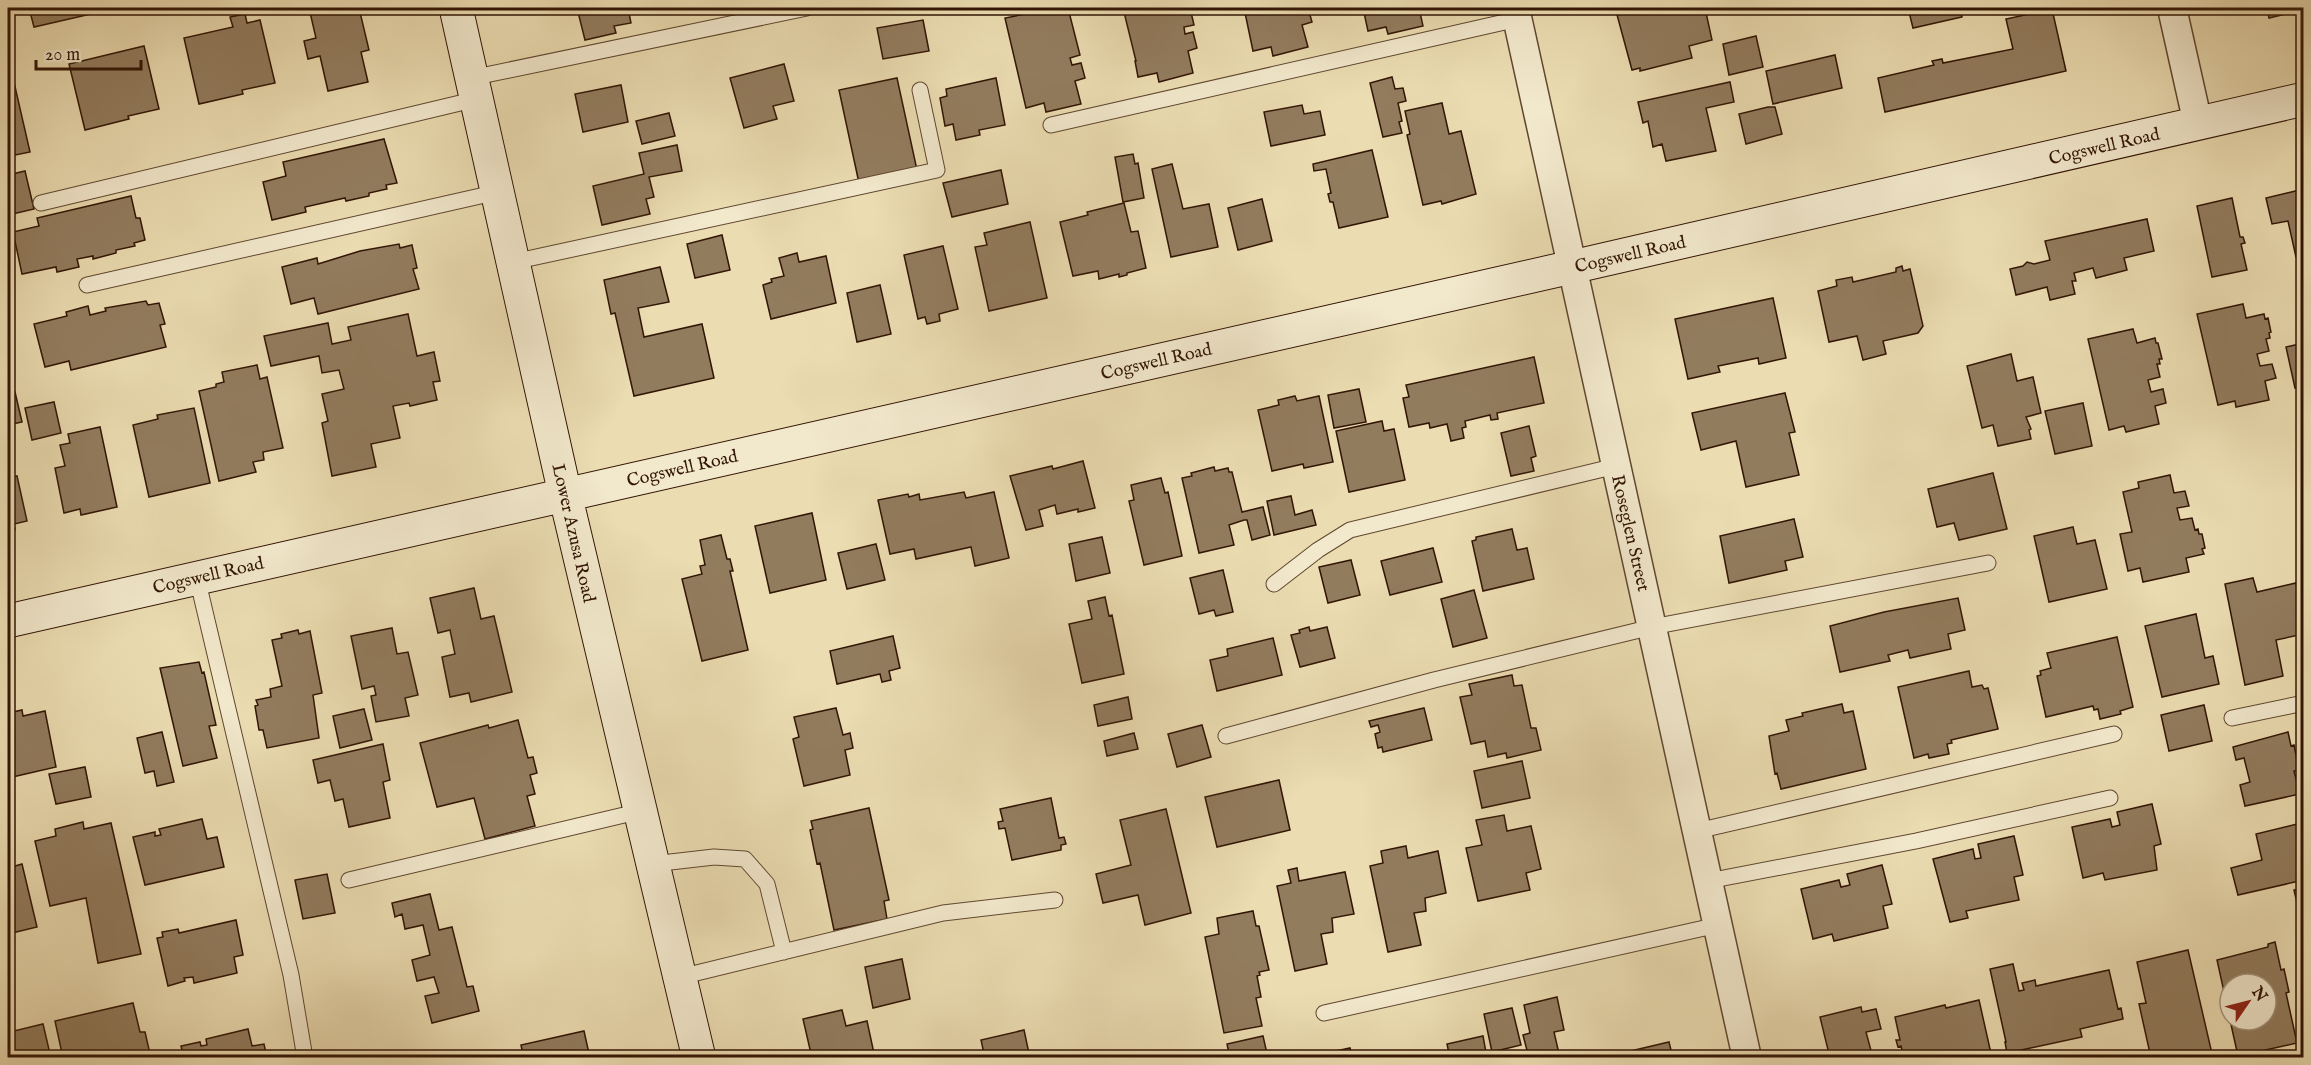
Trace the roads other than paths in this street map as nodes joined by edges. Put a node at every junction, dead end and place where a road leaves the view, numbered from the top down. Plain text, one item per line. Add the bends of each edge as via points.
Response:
1 (456, 8) edge
2 (807, 8) edge
3 (2172, 8) edge
4 (1516, 13) edge
5 (474, 89) junction
6 (920, 90) dead end
7 (2304, 99) edge
8 (2198, 124) junction
9 (1051, 125) dead end
10 (498, 192) junction
11 (41, 204) dead end
12 (513, 262) junction
13 (1572, 267) junction
14 (87, 285) dead end
15 (1616, 466) junction
16 (565, 494) junction
17 (1988, 563) dead end
18 (197, 578) junction
19 (1274, 584) dead end
20 (8, 621) edge
21 (1652, 627) junction
22 (2304, 703) edge
23 (2232, 718) dead end
24 (2114, 734) dead end
25 (1226, 736) dead end
26 (2110, 798) dead end
27 (640, 811) junction
28 (1697, 831) junction
29 (653, 864) junction
30 (349, 880) dead end
31 (1708, 881) junction
32 (1055, 900) dead end
33 (1718, 925) junction
34 (784, 952) junction
35 (680, 977) junction
36 (1324, 1013) dead end
37 (305, 1058) edge
38 (699, 1058) edge
39 (1747, 1058) edge

1 - 5 street, Lower Azusa Road
2 - 5 lane
3 - 8 street
4 - 9 lane
4 - 13 street, Roseglen Street
5 - 10 street, Lower Azusa Road
5 - 11 lane
6 - 12 lane via 937,170
7 - 8 street, Cogswell Road
8 - 13 street, Cogswell Road
10 - 12 street, Lower Azusa Road
10 - 14 lane
12 - 16 street, Lower Azusa Road
13 - 15 street, Roseglen Street
13 - 16 street, Cogswell Road
15 - 19 lane via 1350,530
15 - 21 street, Roseglen Street
16 - 18 street, Cogswell Road
16 - 27 street, Lower Azusa Road
17 - 21 lane
18 - 20 street, Cogswell Road
18 - 37 lane via 288,964
21 - 25 lane
21 - 28 street, Roseglen Street
22 - 23 lane
24 - 28 lane
26 - 31 lane
27 - 29 street, Lower Azusa Road
27 - 30 lane
28 - 31 street, Roseglen Street
29 - 34 lane via 714,857 745,859 767,884
29 - 35 street, Lower Azusa Road
31 - 33 street, Roseglen Street
32 - 34 lane via 943,913
33 - 36 lane
33 - 39 street, Roseglen Street
34 - 35 lane
35 - 38 street, Lower Azusa Road

